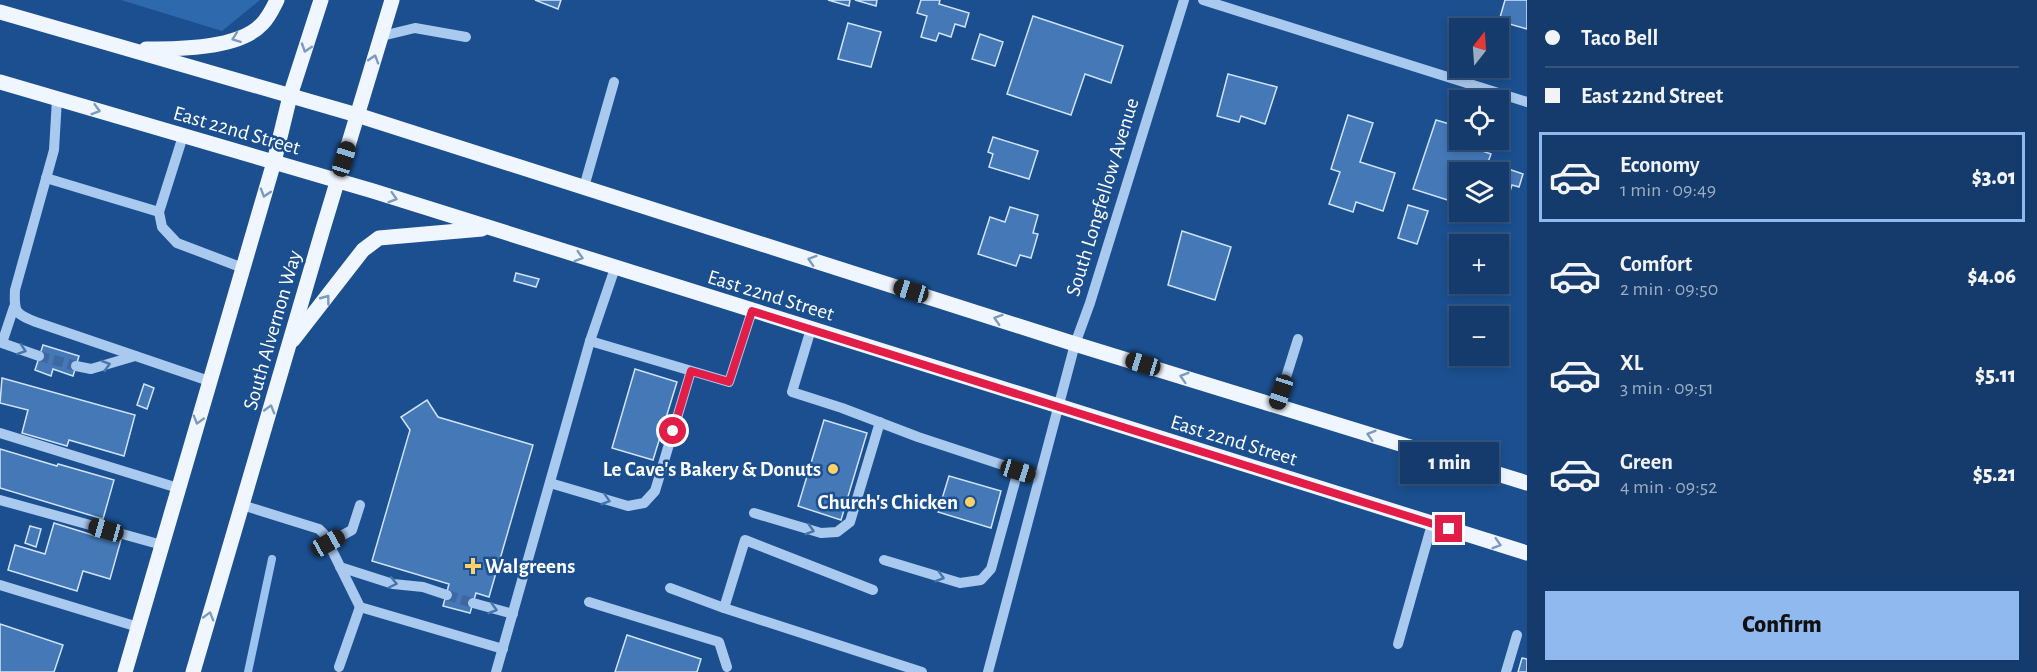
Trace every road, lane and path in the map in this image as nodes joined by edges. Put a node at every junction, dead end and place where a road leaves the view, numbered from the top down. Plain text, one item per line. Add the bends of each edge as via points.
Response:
1 (277, 0) edge
2 (321, 0) edge
3 (393, 0) edge
4 (1184, 0) edge
5 (1203, 0) edge
6 (0, 12) edge
7 (382, 36) junction
8 (466, 37) dead end
9 (126, 48) junction
10 (0, 82) edge
11 (614, 82) dead end
12 (290, 96) junction
13 (57, 99) junction
14 (1527, 102) edge
15 (357, 115) junction
16 (183, 136) junction
17 (274, 162) junction
18 (46, 178) junction
19 (337, 181) junction
20 (584, 187) junction
21 (159, 212) junction
22 (489, 228) junction
23 (243, 268) junction
24 (615, 268) junction
25 (14, 307) junction
26 (752, 311) junction
27 (811, 329) junction
28 (1298, 339) dead end
29 (590, 341) junction
30 (289, 344) junction
31 (1075, 344) junction
32 (39, 356) tunnel mouth
33 (135, 356) junction
34 (76, 366) tunnel mouth
35 (691, 371) junction
36 (209, 381) junction
37 (1057, 406) junction
38 (1277, 406) junction
39 (880, 422) junction
40 (0, 433) edge
41 (1018, 471) junction
42 (1039, 477) junction
43 (550, 483) junction
44 (1527, 483) edge
45 (178, 488) junction
46 (0, 500) edge
47 (242, 505) junction
48 (360, 505) dead end
49 (754, 513) dead end
50 (1432, 524) junction
51 (328, 543) junction
52 (162, 545) junction
53 (1527, 553) edge
54 (884, 560) dead end
55 (340, 567) junction
56 (0, 585) edge
57 (670, 588) dead end
58 (873, 590) dead end
59 (447, 595) tunnel mouth
60 (589, 602) dead end
61 (473, 603) tunnel mouth
62 (360, 606) junction
63 (724, 608) junction
64 (513, 614) junction
65 (138, 627) junction
66 (1517, 635) dead end
67 (1398, 644) dead end
68 (503, 649) junction
69 (339, 667) dead end
70 (727, 667) dead end
71 (125, 672) edge
72 (193, 672) edge
73 (496, 672) edge
74 (922, 672) edge
75 (988, 672) edge
76 (1506, 672) edge

1 -> 9 main road via 261,26 239,39 183,49
2 -> 12 main road
3 - 7 main road, South Alvernon Way
4 - 31 street, South Longfellow Avenue
5 - 14 street
6 - 9 main road
7 - 8 street via 415,28
15 -> 7 main road, South Alvernon Way
9 - 12 main road
10 - 13 main road, East 22nd Street
11 - 20 street
12 - 15 main road
12 - 17 main road
13 -> 16 main road, East 22nd Street
13 - 18 street via 54,150
15 - 19 main road, South Alvernon Way
15 - 20 main road
16 - 17 main road, East 22nd Street
16 - 21 street
17 - 19 main road, East 22nd Street
17 -> 23 main road
18 - 21 street
18 - 25 street via 15,290
19 -> 22 main road, East 22nd Street
19 - 30 main road, South Alvernon Way
31 -> 20 main road
21 - 23 street via 162,227 177,243
22 -> 24 main road, East 22nd Street
30 -> 22 main road via 363,250 379,238
23 - 36 main road
24 - 26 main road, East 22nd Street
24 - 29 street
25 -> 32 street via 2,343
25 - 33 street via 20,316
26 - 27 main road, East 22nd Street
26 - 35 street via 729,382
27 - 37 main road, East 22nd Street
27 - 39 street via 792,392
28 - 38 street
29 - 35 street
29 - 43 street
47 -> 30 main road, South Alvernon Way
31 - 37 street, South Longfellow Avenue
38 -> 31 main road
34 -> 33 street via 91,369
33 - 36 street
43 -> 35 street via 628,506 644,503 656,491
36 -> 45 main road
37 - 42 street, South Longfellow Avenue
37 - 50 main road, East 22nd Street
44 -> 38 main road
39 - 41 street
49 -> 39 street via 821,533 837,532 850,522
40 - 45 street
41 - 42 street
54 -> 41 street via 960,583 981,580 991,569
42 - 75 street, South Longfellow Avenue
43 - 64 street
45 - 52 main road
46 - 52 street
47 - 51 street via 319,529
72 -> 47 main road, South Alvernon Way
48 - 51 street via 352,530
50 -> 53 main road, East 22nd Street
50 - 67 street
51 - 55 street
52 - 65 main road
55 -> 59 street via 393,584 423,587
55 - 62 street
56 - 65 street
57 - 63 street
58 - 63 street via 745,540
60 - 70 street via 718,642
61 -> 64 street
62 - 68 street
62 - 69 street
63 - 74 street
64 - 68 street
65 - 71 main road
66 - 76 street
68 - 73 street

